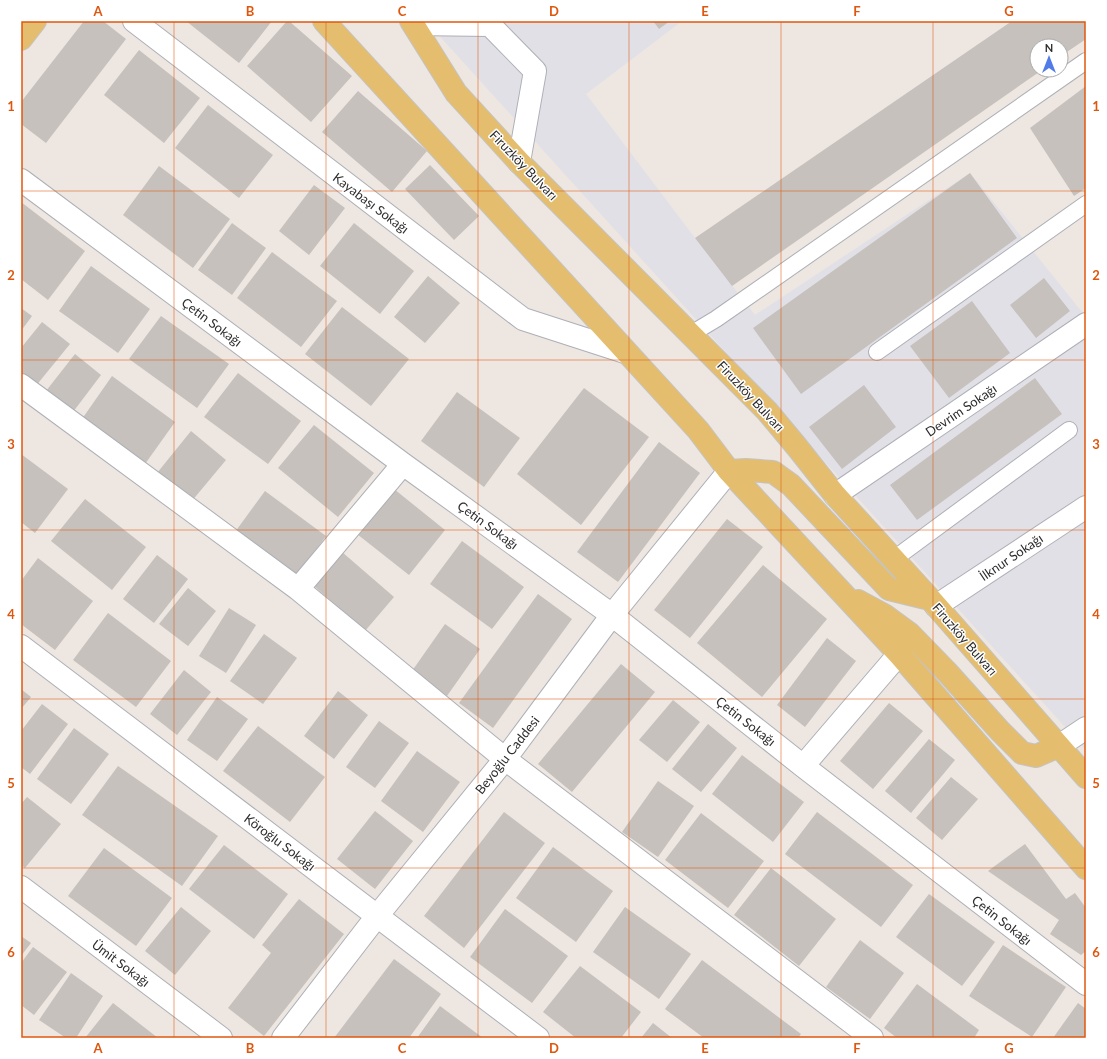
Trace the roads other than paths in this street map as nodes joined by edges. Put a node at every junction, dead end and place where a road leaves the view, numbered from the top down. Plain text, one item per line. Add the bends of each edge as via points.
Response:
1 (35, 21) edge
2 (134, 21) edge
3 (324, 21) edge
4 (413, 23) edge
5 (21, 40) edge
6 (1086, 61) edge
7 (519, 162) junction
8 (21, 180) edge
9 (1086, 204) edge
10 (1086, 324) edge
11 (691, 334) junction
12 (625, 352) junction
13 (877, 352) dead end
14 (21, 385) edge
15 (1069, 430) dead end
16 (403, 464) junction
17 (729, 471) junction
18 (835, 495) junction
19 (1086, 507) edge
20 (894, 559) junction
21 (298, 589) junction
22 (839, 590) junction
23 (933, 602) junction
24 (612, 615) junction
25 (21, 646) edge
26 (899, 654) junction
27 (1086, 728) edge
28 (1059, 746) junction
29 (506, 759) junction
30 (803, 766) junction
31 (1086, 777) edge
32 (1086, 868) edge
33 (21, 887) edge
34 (377, 916) junction
35 (1086, 984) edge
36 (221, 1038) edge
37 (284, 1038) edge
38 (538, 1038) edge
39 (872, 1038) edge

1 - 5 main road
2 - 12 street, Kayabaşı Sokağı via 523,319
3 - 12 main road
4 - 7 main road, Firuzköy Bulvarı via 456,93
4 - 7 street via 490,25 535,71
6 - 11 lane
7 - 11 main road, Firuzköy Bulvarı
8 - 16 street, Çetin Sokağı
9 - 13 lane
10 - 18 street, Devrim Sokağı
11 - 18 main road, Firuzköy Bulvarı via 767,411
12 - 17 main road via 698,430
14 - 21 street
15 - 20 lane
16 - 21 street
16 - 24 street, Çetin Sokağı
17 - 22 main road
17 - 23 main road via 773,472 791,485 889,589
17 - 24 street, Beyoğlu Caddesi
18 - 20 main road, Firuzköy Bulvarı
19 - 23 street, İlknur Sokağı
20 - 23 main road, Firuzköy Bulvarı
21 - 29 street
22 - 26 main road
22 - 28 main road via 884,615 910,634 1022,753 1036,756
23 - 28 main road, Firuzköy Bulvarı
24 - 29 street, Beyoğlu Caddesi
24 - 30 street, Çetin Sokağı
25 - 34 street, Köroğlu Sokağı
26 - 30 street
26 - 32 main road
27 - 28 street
28 - 31 main road, Firuzköy Bulvarı
29 - 34 street, Beyoğlu Caddesi
29 - 39 street
30 - 35 street, Çetin Sokağı
33 - 36 street, Ümit Sokağı
34 - 37 street, Beyoğlu Caddesi
34 - 38 street, Köroğlu Sokağı

